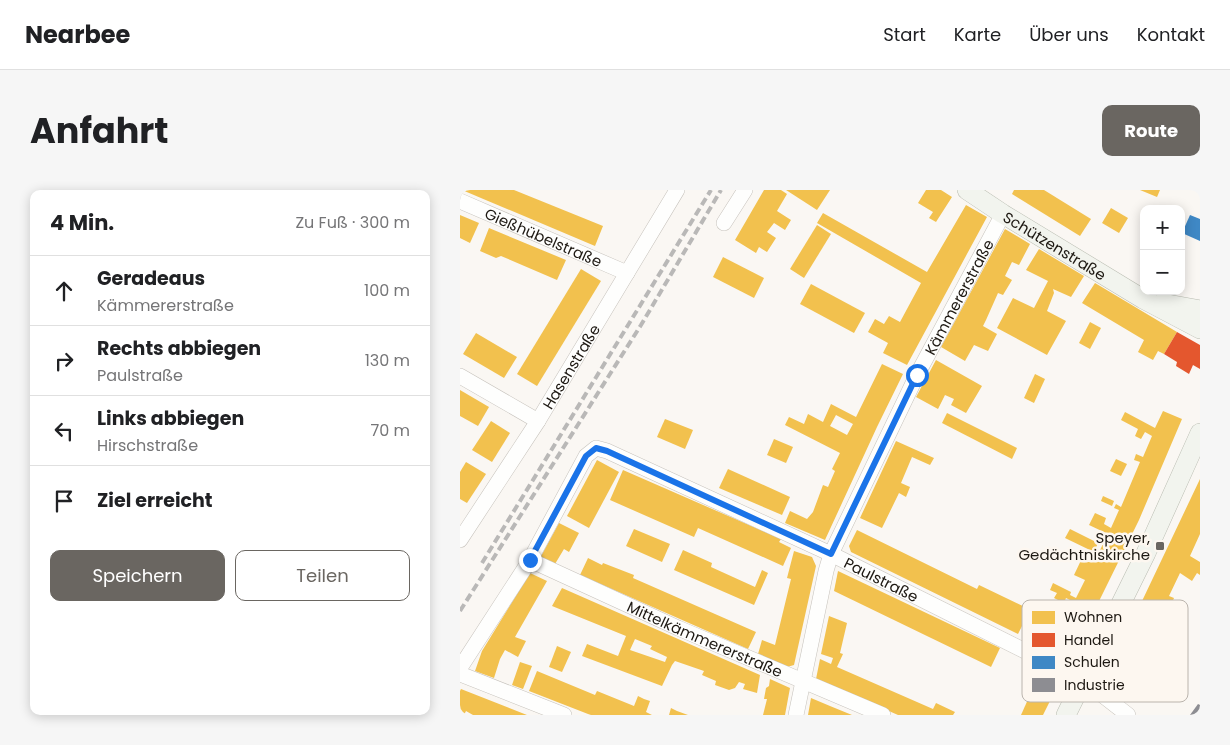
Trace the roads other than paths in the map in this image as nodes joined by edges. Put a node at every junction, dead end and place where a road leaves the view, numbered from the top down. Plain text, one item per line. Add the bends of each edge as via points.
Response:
1 (678, 190) edge
2 (745, 190) edge
3 (967, 190) edge
4 (460, 201) edge
5 (1004, 214) junction
6 (724, 224) dead end
7 (627, 272) junction
8 (1143, 299) junction
9 (1200, 310) edge
10 (1200, 330) edge
11 (460, 376) edge
12 (538, 421) junction
13 (1200, 433) edge
14 (460, 540) edge
15 (831, 554) junction
16 (530, 560) junction
17 (1123, 600) edge
18 (1022, 650) edge
19 (460, 668) edge
20 (460, 674) edge
21 (803, 681) junction
22 (1072, 702) edge
23 (1111, 702) edge
24 (564, 715) edge
25 (796, 715) edge
26 (883, 715) edge
27 (1066, 715) edge
28 (1128, 715) edge

1 - 7 street, Hasenstraße
2 - 6 street
3 - 5 main road, Schützenstraße
4 - 7 street, Gießhübelstraße
5 - 8 main road, Schützenstraße
5 - 15 street, Kämmererstraße via 917,375
7 - 12 street, Hasenstraße
8 - 9 main road, Schützenstraße
8 - 10 main road, Schützenstraße
11 - 12 street
12 - 14 street, Hasenstraße
13 - 17 main road
15 - 16 street, Paulstraße via 596,448 586,456
15 - 18 street, Paulstraße
15 - 21 street, Kämmererstraße
16 - 19 street
16 - 21 street, Mittelkämmererstraße
20 - 24 street
21 - 25 street, Kämmererstraße
21 - 26 street, Mittelkämmererstraße
22 - 27 main road
23 - 28 street, Paulstraße

